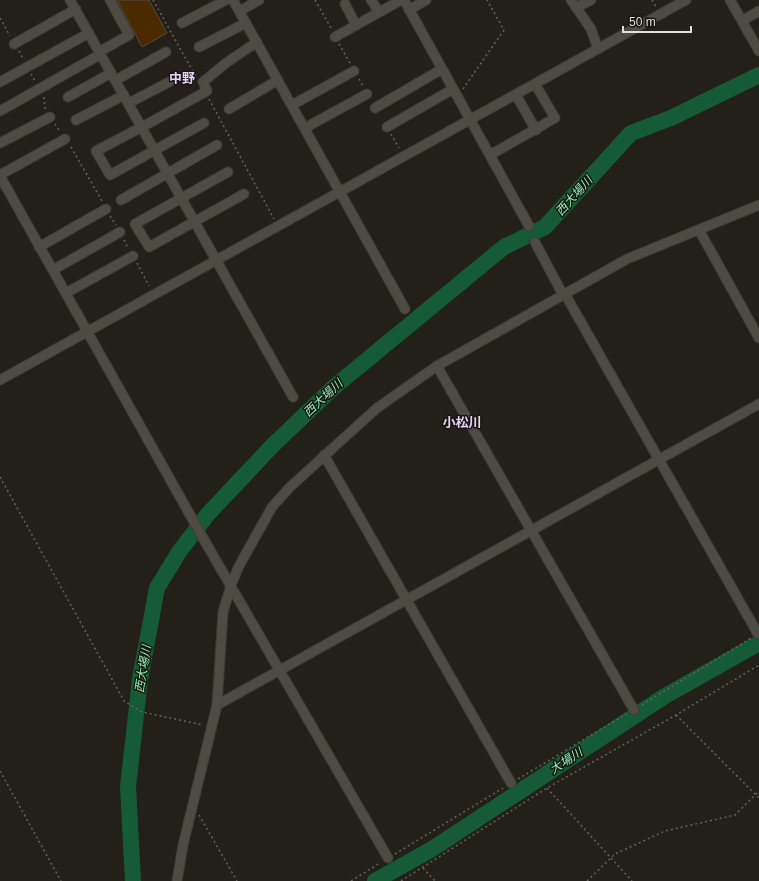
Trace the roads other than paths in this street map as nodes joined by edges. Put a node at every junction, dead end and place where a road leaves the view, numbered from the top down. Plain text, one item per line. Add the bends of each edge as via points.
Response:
1 (70, 0) edge
2 (110, 0) edge
3 (226, 0) edge
4 (233, 0) edge
5 (259, 0) edge
6 (371, 0) edge
7 (402, 0) edge
8 (426, 0) edge
9 (571, 0) edge
10 (591, 0) edge
11 (730, 0) edge
12 (683, 1) edge
13 (344, 4) dead end
14 (576, 8) junction
15 (76, 9) junction
16 (409, 10) junction
17 (240, 11) junction
18 (759, 11) edge
19 (379, 12) junction
20 (742, 21) junction
21 (182, 23) dead end
22 (246, 23) junction
23 (356, 25) junction
24 (89, 33) junction
25 (336, 37) dead end
26 (257, 42) junction
27 (14, 44) road end
28 (199, 47) dead end
29 (598, 49) junction
30 (759, 51) edge
31 (166, 52) dead end
32 (100, 53) junction
33 (442, 69) junction
34 (354, 71) dead end
35 (114, 76) junction
36 (278, 80) junction
37 (171, 81) dead end
38 (0, 82) edge
39 (535, 84) junction
40 (453, 89) junction
41 (368, 94) dead end
42 (124, 95) junction
43 (516, 95) junction
44 (68, 96) dead end
45 (129, 103) junction
46 (292, 105) junction
47 (375, 108) dead end
48 (229, 109) dead end
49 (0, 111) edge
50 (50, 116) road end
51 (76, 120) dead end
52 (470, 120) junction
53 (204, 123) dead end
54 (142, 127) junction
55 (387, 127) dead end
56 (305, 128) junction
57 (536, 130) junction
58 (65, 139) road end
59 (0, 143) edge
60 (217, 146) dead end
61 (156, 150) junction
62 (490, 155) junction
63 (228, 172) dead end
64 (168, 174) junction
65 (0, 176) edge
66 (340, 192) junction
67 (244, 194) dead end
68 (182, 197) junction
69 (121, 200) dead end
70 (759, 205) edge
71 (106, 209) road end
72 (196, 222) junction
73 (529, 226) dead end
74 (699, 230) junction
75 (120, 232) road end
76 (535, 242) dead end
77 (39, 247) junction
78 (133, 256) road end
79 (217, 261) junction
80 (53, 270) junction
81 (66, 293) junction
82 (564, 295) junction
83 (405, 309) dead end
84 (88, 333) junction
85 (759, 338) edge
86 (437, 366) junction
87 (0, 380) edge
88 (293, 397) dead end
89 (759, 404) edge
90 (324, 455) junction
91 (659, 460) junction
92 (532, 532) junction
93 (231, 585) junction
94 (406, 600) junction
95 (758, 634) edge
96 (280, 670) junction
97 (217, 705) junction
98 (634, 710) road end
99 (511, 783) road end
100 (388, 858) road end
101 (177, 881) edge

1 - 15 street
2 - 32 street via 130,35
3 - 21 street
4 - 17 street
5 - 17 street
6 - 19 street
7 - 16 street
7 - 19 street
8 - 16 street
9 - 14 street
10 - 14 street
11 - 20 street
12 - 29 street
13 - 23 street
14 - 29 street via 591,29
15 - 24 street
15 - 27 street
16 - 33 street
17 - 22 street
18 - 20 street
19 - 23 street
20 - 30 street
22 - 26 street
22 - 28 street
23 - 25 street
24 - 32 street
24 - 38 street
26 - 36 street
26 - 54 street via 226,62 203,82 206,91
29 - 39 street
31 - 35 street
32 - 35 street
32 - 49 street
33 - 40 street
33 - 47 street
34 - 46 street
35 - 42 street
35 - 44 street
36 - 46 street
36 - 48 street
37 - 45 street
39 - 43 street
39 - 57 street via 555,118
40 - 52 street
40 - 55 street
41 - 56 street
42 - 45 street
42 - 51 street
43 - 52 street
43 - 57 street
45 - 54 street
46 - 56 street
50 - 59 street
52 - 62 street
52 - 66 street
53 - 61 street
54 - 61 street
54 - 61 street via 96,150 110,175
56 - 66 street
57 - 62 street
58 - 65 street
60 - 64 street
61 - 64 street
62 - 73 street
63 - 68 street
64 - 68 street
64 - 69 street
65 - 77 street
66 - 79 street
66 - 83 street
67 - 72 street
68 - 72 street
68 - 72 street via 135,224 149,247
70 - 74 street
71 - 77 street
72 - 79 street
74 - 82 street via 627,259
74 - 85 street
75 - 80 street
76 - 82 street
77 - 80 street
78 - 81 street
79 - 84 street
79 - 88 street
80 - 81 street
81 - 84 street
82 - 86 street
82 - 91 street
84 - 87 street
84 - 93 street
86 - 90 street via 377,408
86 - 92 street
89 - 91 street
90 - 93 street via 272,507
90 - 94 street
91 - 92 street
91 - 95 street
92 - 94 street
92 - 98 street
93 - 96 street
93 - 97 street via 223,612
94 - 96 street
94 - 99 street
96 - 97 street
96 - 100 street
97 - 101 street via 183,845

